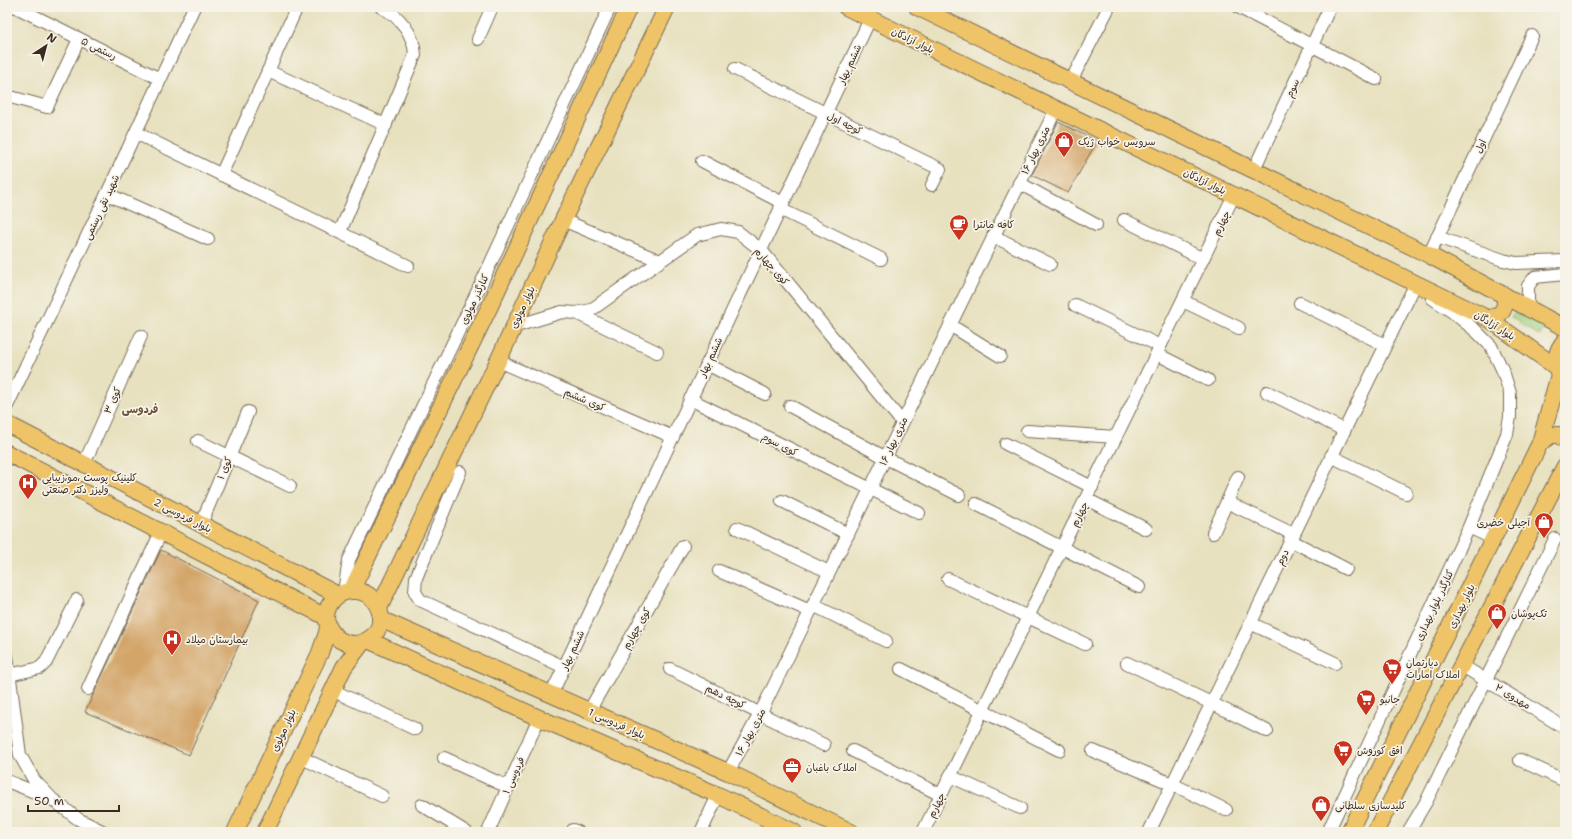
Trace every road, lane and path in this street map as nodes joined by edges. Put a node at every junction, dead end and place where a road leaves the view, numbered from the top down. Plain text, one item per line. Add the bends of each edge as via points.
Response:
1 (16, 7) edge
2 (194, 7) edge
3 (297, 7) edge
4 (381, 7) edge
5 (492, 7) edge
6 (610, 7) edge
7 (629, 7) edge
8 (667, 7) edge
9 (846, 7) edge
10 (917, 7) edge
11 (1109, 7) edge
12 (1238, 7) edge
13 (1330, 7) edge
14 (870, 19) junction
15 (1532, 36) dead end
16 (79, 39) junction
17 (478, 39) dead end
18 (1312, 45) junction
19 (735, 70) dead end
20 (268, 71) junction
21 (160, 79) junction
22 (1376, 79) dead end
23 (1071, 81) junction
24 (7, 96) edge
25 (1054, 112) junction
26 (825, 114) junction
27 (386, 125) junction
28 (136, 133) junction
29 (702, 161) dead end
30 (1254, 169) junction
31 (221, 175) junction
32 (1019, 183) junction
33 (932, 185) dead end
34 (107, 194) junction
35 (1233, 199) junction
36 (782, 206) junction
37 (563, 220) junction
38 (1124, 220) dead end
39 (1096, 225) dead end
40 (340, 232) junction
41 (993, 236) junction
42 (1437, 238) junction
43 (208, 239) dead end
44 (761, 250) junction
45 (1429, 255) junction
46 (881, 258) dead end
47 (1203, 259) junction
48 (660, 261) junction
49 (1565, 261) edge
50 (1050, 264) dead end
51 (408, 266) dead end
52 (1565, 274) edge
53 (1415, 285) junction
54 (1504, 295) junction
55 (1183, 301) junction
56 (1300, 304) dead end
57 (1075, 305) dead end
58 (1528, 309) junction
59 (576, 313) junction
60 (1489, 319) junction
61 (950, 325) junction
62 (513, 327) junction
63 (1239, 328) dead end
64 (1565, 328) edge
65 (141, 336) dead end
66 (1565, 341) edge
67 (1385, 345) junction
68 (1159, 350) junction
69 (657, 352) dead end
70 (1000, 356) dead end
71 (498, 361) junction
72 (707, 364) junction
73 (1560, 375) edge
74 (1208, 380) dead end
75 (1267, 392) dead end
76 (765, 394) dead end
77 (690, 399) junction
78 (7, 406) edge
79 (790, 406) dead end
80 (248, 412) dead end
81 (902, 422) junction
82 (7, 424) edge
83 (1344, 430) junction
84 (1027, 431) dead end
85 (673, 436) junction
86 (1116, 437) junction
87 (1565, 440) edge
88 (198, 441) dead end
89 (1540, 442) junction
90 (1006, 444) dead end
91 (7, 454) edge
92 (229, 456) junction
93 (1331, 456) junction
94 (886, 458) junction
95 (84, 464) junction
96 (1565, 466) edge
97 (460, 472) dead end
98 (1238, 476) dead end
99 (290, 486) dead end
100 (1092, 487) junction
101 (870, 489) junction
102 (1406, 493) dead end
103 (959, 495) dead end
104 (1086, 499) junction
105 (782, 501) dead end
106 (1227, 502) junction
107 (976, 504) dead end
108 (919, 513) dead end
109 (201, 524) junction
110 (1469, 527) junction
111 (737, 528) dead end
112 (1146, 529) dead end
113 (161, 532) junction
114 (1213, 533) dead end
115 (848, 534) junction
116 (1292, 537) junction
117 (1494, 539) junction
118 (1555, 539) dead end
119 (683, 546) dead end
120 (1062, 548) junction
121 (1346, 569) dead end
122 (719, 571) dead end
123 (829, 572) junction
124 (948, 579) dead end
125 (1139, 587) dead end
126 (344, 593) junction
127 (77, 600) dead end
128 (812, 608) junction
129 (380, 614) junction
130 (1028, 617) junction
131 (327, 622) junction
132 (1250, 623) junction
133 (365, 641) junction
134 (886, 641) dead end
135 (1085, 644) dead end
136 (7, 656) edge
137 (1335, 662) dead end
138 (1126, 663) dead end
139 (1461, 665) junction
140 (564, 666) junction
141 (670, 669) dead end
142 (901, 669) dead end
143 (9, 675) junction
144 (1486, 680) junction
145 (88, 689) dead end
146 (334, 690) junction
147 (551, 695) junction
148 (1211, 703) junction
149 (589, 711) junction
150 (982, 711) junction
151 (760, 714) junction
152 (539, 718) junction
153 (1565, 728) edge
154 (415, 729) dead end
155 (1267, 731) dead end
156 (824, 745) dead end
157 (1059, 750) dead end
158 (853, 751) dead end
159 (1093, 751) dead end
160 (300, 757) junction
161 (444, 758) dead end
162 (1520, 760) dead end
163 (728, 772) junction
164 (950, 776) junction
165 (7, 781) edge
166 (1565, 781) edge
167 (1172, 784) junction
168 (508, 787) junction
169 (941, 794) junction
170 (718, 795) junction
171 (382, 796) dead end
172 (52, 798) junction
173 (422, 805) dead end
174 (1020, 808) dead end
175 (1226, 810) dead end
176 (104, 832) edge
177 (235, 832) edge
178 (265, 832) edge
179 (466, 832) edge
180 (488, 832) edge
181 (701, 832) edge
182 (794, 832) edge
183 (851, 832) edge
184 (923, 832) edge
185 (1149, 832) edge
186 (1328, 832) edge
187 (1349, 832) edge
188 (1375, 832) edge
189 (1408, 832) edge

1 - 16 street, رستمی ۵
2 - 21 street, شهید نقی رستمی
3 - 20 street
4 - 27 street via 388,10 407,28 414,44 415,55
5 - 17 street
6 - 126 street, کنارگذر مولوی via 349,560
7 - 126 main road via 489,308
8 - 37 main road, بلوار مولوی
9 - 14 main road, بلوار آزادگان
10 - 23 main road
11 - 23 street
12 - 18 street
13 - 18 street, سوم
14 - 25 main road, بلوار آزادگان
14 - 26 street, ششم بهار
15 - 42 street, اول
16 - 21 street, رستمی ۵
16 - 24 street via 47,107
18 - 22 street
18 - 30 street, سوم
19 - 26 street, کوچه اول
20 - 27 street
20 - 31 street
21 - 28 street, شهید نقی رستمی
23 - 30 main road
25 - 32 street, ۱۶ متری بهار
25 - 35 main road, بلوار آزادگان
26 - 33 street, کوچه اول via 940,169
26 - 36 street, ششم بهار
27 - 40 street
28 - 31 street
28 - 34 street, شهید نقی رستمی
29 - 36 street
30 - 45 main road
31 - 40 street
32 - 39 street
32 - 41 street, ۱۶ متری بهار
34 - 43 street
34 - 78 street, شهید نقی رستمی
35 - 47 street, چهارم
35 - 53 main road, بلوار آزادگان
36 - 44 street, ششم بهار
36 - 46 street
37 - 48 street
37 - 62 main road, بلوار مولوی
38 - 47 street
40 - 51 street
41 - 50 street
41 - 61 street, ۱۶ متری بهار
42 - 45 street, اول
42 - 49 street via 1516,263
44 - 48 street, کوی چهارم via 738,232 721,229 696,235
44 - 72 street, ششم بهار
44 - 81 street, کوی چهارم
45 - 54 main road
47 - 55 street, چهارم
48 - 59 street, کوی چهارم via 591,310
52 - 58 street via 1535,277 1528,286
53 - 60 main road, بلوار آزادگان
53 - 67 street, دوم
53 - 110 street, کنارگذر بلوار بهداری via 1454,313 1491,346 1510,394 1507,434
54 - 58 main road
54 - 60 main road via 1506,303 1500,315
55 - 63 street
55 - 68 street, چهارم
56 - 67 street
57 - 68 street
58 - 64 main road
59 - 62 street, کوی چهارم via 562,312
59 - 69 street
60 - 73 main road, بلوار آزادگان
61 - 70 street
61 - 81 street, ۱۶ متری بهار
62 - 71 main road, بلوار مولوی
65 - 95 street, کوی ۳
66 - 73 main road, بلوار بهداری via 1556,359
67 - 83 street, دوم
68 - 74 street
68 - 86 street, چهارم
71 - 85 street, کوی ششم
71 - 129 main road, بلوار مولوی
72 - 76 street
72 - 77 street, ششم بهار
73 - 89 main road, بلوار بهداری
75 - 83 street
77 - 85 street, ششم بهار
77 - 101 street, کوی سوم
79 - 94 street
80 - 92 street, کوی ۱
81 - 94 street, ۱۶ متری بهار
82 - 95 main road, بلوار فردوسی 2
83 - 93 street, دوم
84 - 86 street
85 - 140 street, ششم بهار
86 - 100 street, چهارم
87 - 89 main road via 1559,435 1551,435
88 - 92 street
89 - 117 main road, بلوار بهداری
90 - 100 street
91 - 113 main road
92 - 99 street
92 - 109 street, کوی ۱
93 - 102 street
93 - 116 street, دوم
94 - 101 street, ۱۶ متری بهار
94 - 103 street
95 - 109 main road, بلوار فردوسی 2
96 - 139 main road
97 - 140 street via 416,578 415,592 420,600
98 - 106 street
100 - 104 street, چهارم
101 - 108 street, کوی سوم
101 - 115 street, ۱۶ متری بهار
104 - 112 street
104 - 120 street, چهارم
105 - 115 street
106 - 114 street
106 - 116 street
107 - 120 street
109 - 126 main road, بلوار فردوسی 2
110 - 117 street
110 - 186 street, کنارگذر بلوار بهداری
111 - 123 street
113 - 131 main road
113 - 145 street
115 - 123 street, ۱۶ متری بهار
116 - 121 street
116 - 132 street, دوم
117 - 187 main road, بلوار بهداری
118 - 144 street
119 - 149 street, کوی چهارم
120 - 125 street
120 - 130 street, چهارم
122 - 128 street
123 - 128 street, ۱۶ متری بهار
124 - 130 street
126 - 129 main road via 365,593 375,602
126 - 131 main road via 329,605
127 - 143 street via 46,662 40,668
128 - 134 street
128 - 151 street, ۱۶ متری بهار
129 - 133 main road via 377,631
129 - 147 main road, بلوار فردوسی 1
130 - 135 street
130 - 150 street, چهارم
131 - 133 main road via 331,633 341,642 355,644
131 - 177 main road, بلوار مولوی via 320,653
132 - 137 street
132 - 148 street, دوم
133 - 146 main road via 344,668
133 - 152 main road
136 - 143 street
138 - 148 street
139 - 144 street, مهدوی ۲
139 - 188 main road
140 - 147 street, ششم بهار
141 - 151 street, کوچه دهم
142 - 150 street
143 - 172 street via 20,755 34,780
144 - 153 street, مهدوی ۲
144 - 189 street via 1426,802
146 - 154 street
146 - 160 main road
147 - 149 main road, بلوار فردوسی 1
148 - 155 street
148 - 167 street, دوم
149 - 163 main road, بلوار فردوسی 1
150 - 157 street
150 - 164 street, چهارم
151 - 156 street, کوچه دهم
151 - 163 street, ۱۶ متری بهار
152 - 168 street, فردوسی ۱
152 - 170 main road
158 - 169 street
159 - 167 street
160 - 171 street
160 - 178 main road
161 - 168 street
162 - 166 street
163 - 170 main road
163 - 183 main road, بلوار فردوسی 1
164 - 169 street, چهارم
164 - 174 street
165 - 172 street
167 - 175 street
167 - 185 street, دوم
168 - 180 street, فردوسی ۱
169 - 184 street, چهارم
170 - 181 street
170 - 182 main road
172 - 176 street via 78,819
173 - 179 street

